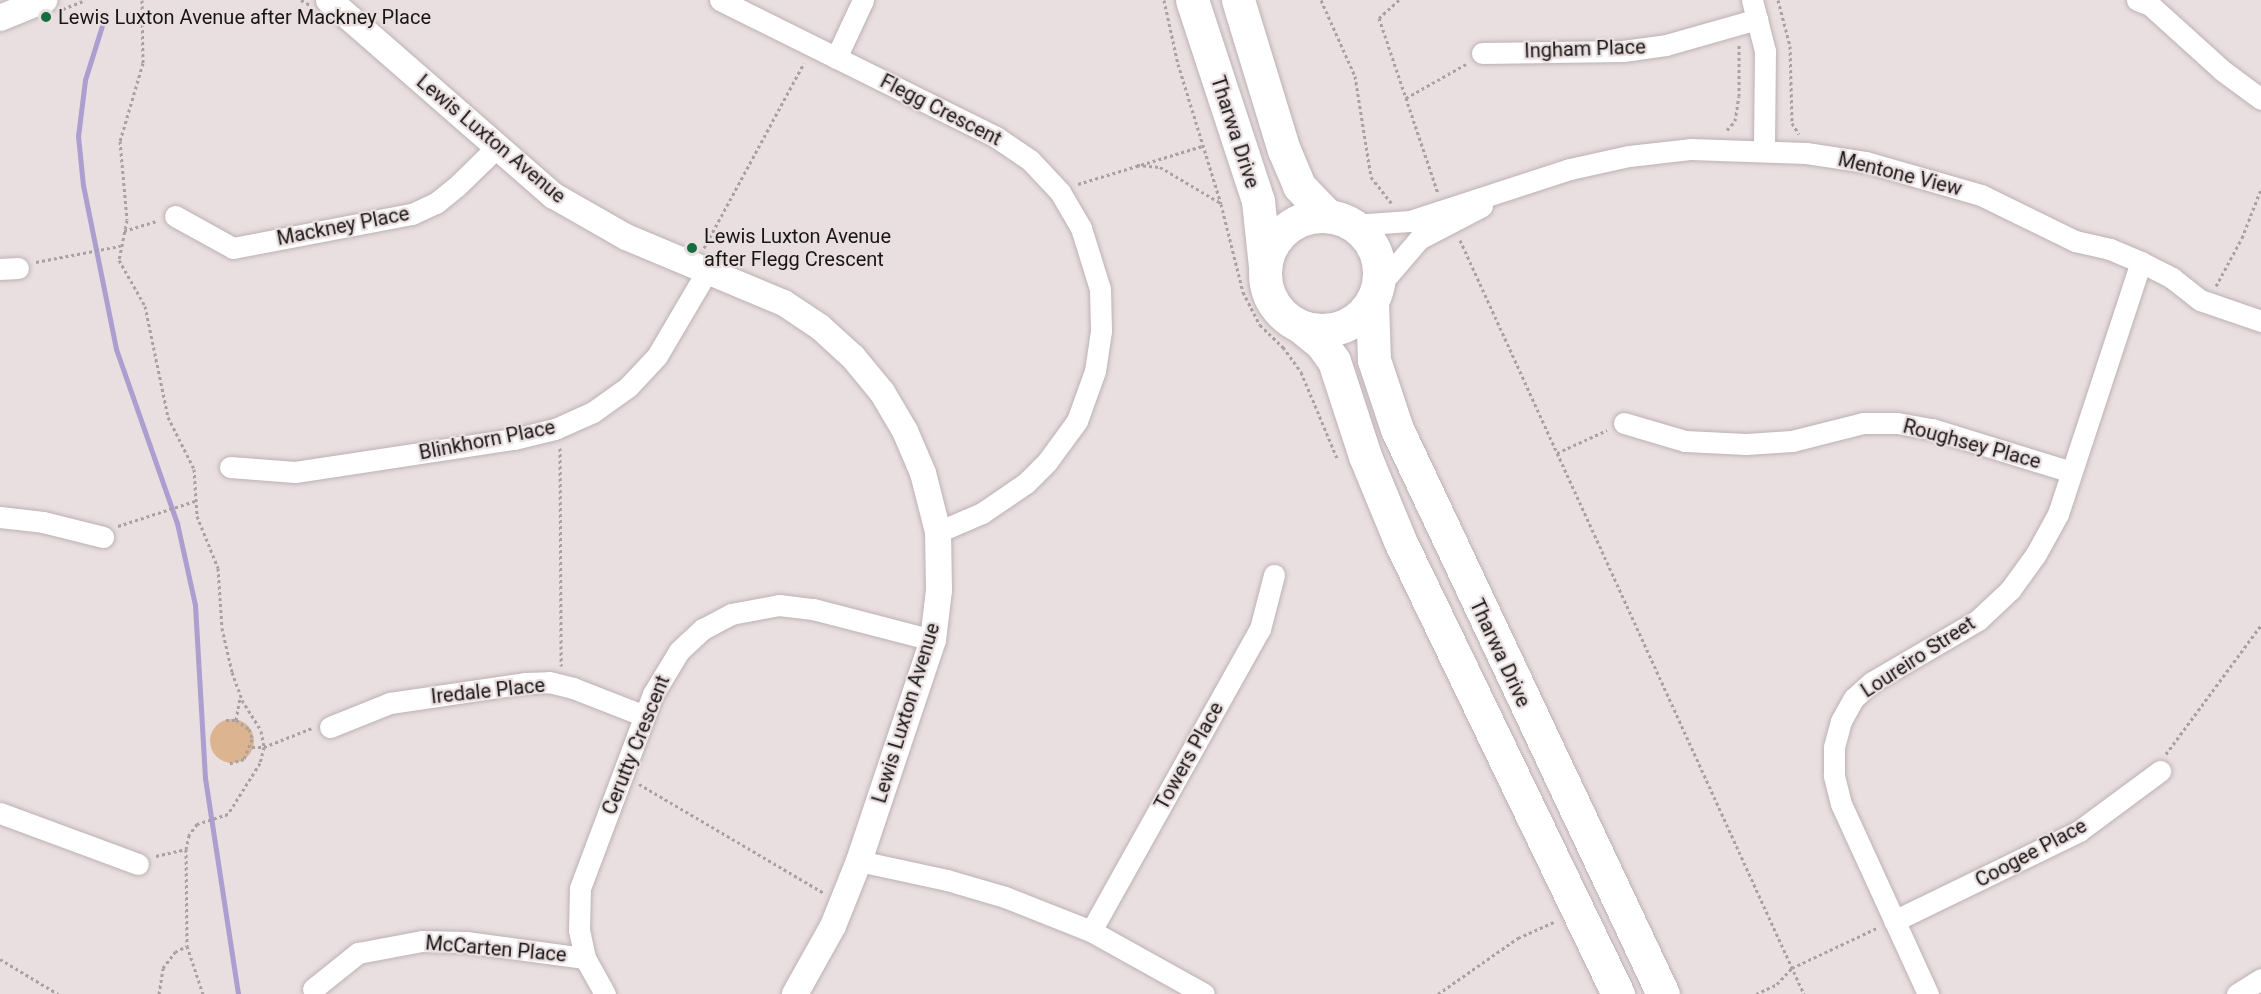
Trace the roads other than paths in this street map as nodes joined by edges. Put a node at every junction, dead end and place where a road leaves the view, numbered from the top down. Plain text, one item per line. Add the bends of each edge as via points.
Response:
1 (44, 0) edge
2 (720, 0) edge
3 (863, 0) edge
4 (1192, 0) edge
5 (1238, 0) edge
6 (2145, 2) edge
7 (321, 3) edge
8 (1749, 15) edge
9 (0, 18) edge
10 (1482, 53) road end
11 (836, 58) junction
12 (2261, 99) edge
13 (496, 147) junction
14 (1764, 150) junction
15 (1448, 214) junction
16 (176, 216) road end
17 (1340, 220) junction
18 (707, 259) junction
19 (2141, 262) junction
20 (1265, 266) junction
21 (1375, 294) junction
22 (2261, 321) edge
23 (1301, 327) junction
24 (1624, 423) road end
25 (231, 467) dead end
26 (2073, 472) junction
27 (0, 517) edge
28 (938, 532) junction
29 (103, 537) road end
30 (1274, 575) dead end
31 (933, 640) junction
32 (645, 716) junction
33 (330, 727) road end
34 (2160, 771) road end
35 (0, 813) edge
36 (859, 861) junction
37 (138, 864) road end
38 (1894, 921) junction
39 (1091, 931) junction
40 (585, 958) junction
41 (2261, 979) edge
42 (313, 989) dead end
43 (605, 994) edge
44 (795, 994) edge
45 (1203, 994) edge
46 (1618, 994) edge
47 (1663, 994) edge
48 (1928, 994) edge
49 (2237, 994) edge

1 - 9 street
2 - 11 street, Flegg Crescent
3 - 11 street
4 - 20 main road, Tharwa Drive via 1258,201
5 - 17 main road, Tharwa Drive via 1299,186
6 - 12 street
7 - 13 street, Lewis Luxton Avenue
8 - 10 street, Ingham Place via 1666,45 1623,51
8 - 14 street via 1765,51
11 - 28 street, Flegg Crescent via 980,126 1030,160 1060,192 1081,228 1100,289 1101,331 1089,392 1067,436 1026,483 982,513
13 - 16 street, Mackney Place via 436,203 412,214 233,248
13 - 18 street, Lewis Luxton Avenue via 554,196 602,225
14 - 15 street, Mentone View via 1690,149 1629,156 1570,169
14 - 19 street, Mentone View via 1866,162 1926,176 1981,195 2075,241
15 - 17 street, Mentone View via 1410,221
15 - 21 street, Mentone View via 1419,239
17 - 20 main road via 1294,224 1270,249
17 - 21 main road via 1376,252
18 - 25 street, Blinkhorn Place via 682,319 650,364 628,387 593,412 555,429 514,439 295,472
18 - 28 street, Lewis Luxton Avenue via 820,327 853,357 882,392 905,431 923,473
19 - 22 street, Mentone View via 2172,278 2200,300
19 - 26 street, Loureiro Street
20 - 23 main road via 1266,285 1273,303
21 - 23 main road via 1359,317 1342,327
21 - 47 main road, Tharwa Drive via 1370,333 1374,360 1397,429
23 - 46 main road via 1321,343 1334,361 1365,456 1400,541
24 - 26 street, Roughsey Place via 1685,441 1746,444 1792,441 1863,423 1897,423 1932,429
26 - 38 street, Loureiro Street via 2048,535 2010,590 1960,633 1872,682 1854,698 1841,721 1834,747 1834,775 1841,804
27 - 29 street via 43,522
28 - 31 street, Lewis Luxton Avenue via 939,590
30 - 39 street, Towers Place via 1260,629
31 - 32 street, Cerutty Crescent via 813,609 779,605 731,614 703,629 679,651
31 - 36 street, Lewis Luxton Avenue
32 - 33 street, Iredale Place via 558,684 525,683 390,703
32 - 40 street, Cerutty Crescent via 580,888 579,930
34 - 38 street, Coogee Place via 2079,831
35 - 37 street
36 - 39 street via 947,880
36 - 44 street, Lewis Luxton Avenue via 833,926
38 - 48 street, Loureiro Street
39 - 45 street
40 - 42 street, McCarten Place via 466,942 422,941 358,953
40 - 43 street, Cerutty Crescent
41 - 49 street

